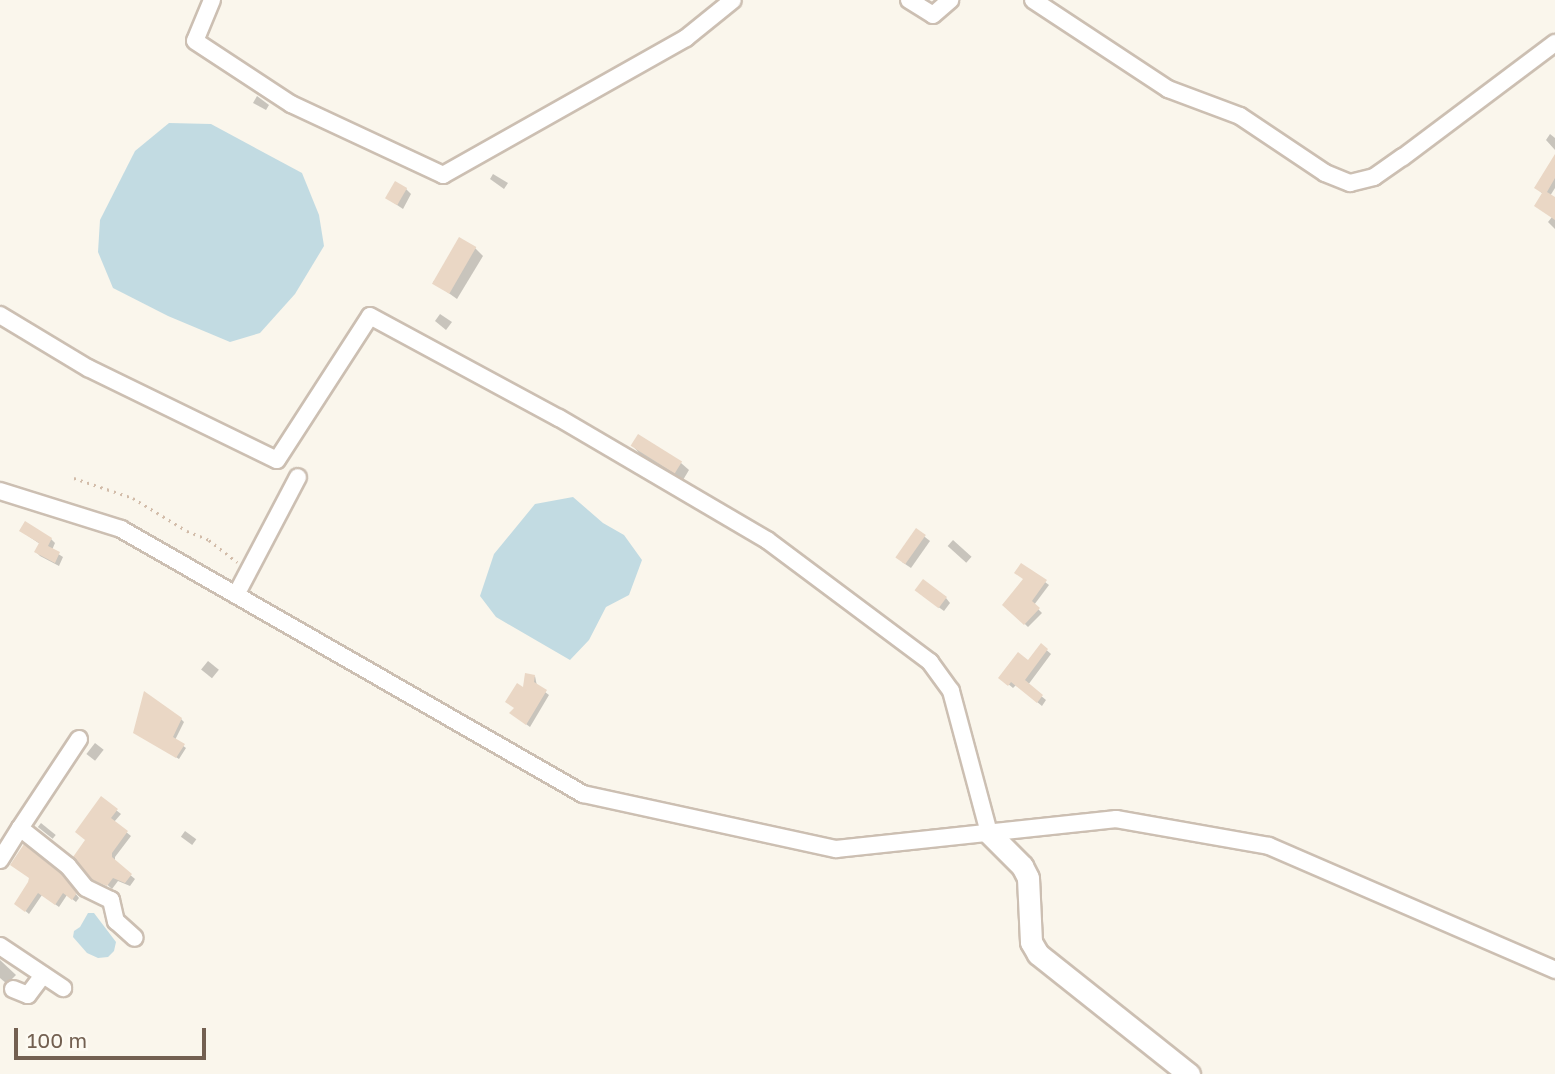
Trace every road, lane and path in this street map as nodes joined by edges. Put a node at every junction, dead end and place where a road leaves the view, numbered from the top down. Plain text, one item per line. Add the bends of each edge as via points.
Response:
1 (212, 0) edge
2 (733, 0) edge
3 (909, 0) edge
4 (950, 0) edge
5 (1033, 0) edge
6 (1555, 43) edge
7 (0, 315) edge
8 (298, 477) dead end
9 (74, 478) dead end
10 (0, 491) edge
11 (249, 570) junction
12 (236, 595) junction
13 (79, 739) dead end
14 (20, 828) junction
15 (989, 833) junction
16 (0, 860) edge
17 (135, 938) dead end
18 (0, 946) edge
19 (1555, 970) edge
20 (43, 975) junction
21 (63, 988) dead end
22 (13, 989) dead end
23 (1189, 1074) edge

1 - 2 street via 195,41 291,104 443,175 686,38
3 - 4 street via 933,15
5 - 6 street via 1168,89 1240,116 1325,173 1350,183 1374,177
7 - 15 street via 88,368 277,460 370,316 559,418 767,540 930,662 951,691
8 - 11 street
9 - 11 path via 133,498 209,540
10 - 12 street via 121,529
11 - 12 street
12 - 15 street via 583,794 836,849
13 - 14 street
14 - 16 street
14 - 17 street via 68,866 86,888 111,900 116,921
15 - 19 street via 1116,819 1269,846
15 - 23 street via 1028,878 1031,942 1038,954
18 - 20 street
20 - 21 street
20 - 22 street via 29,995

